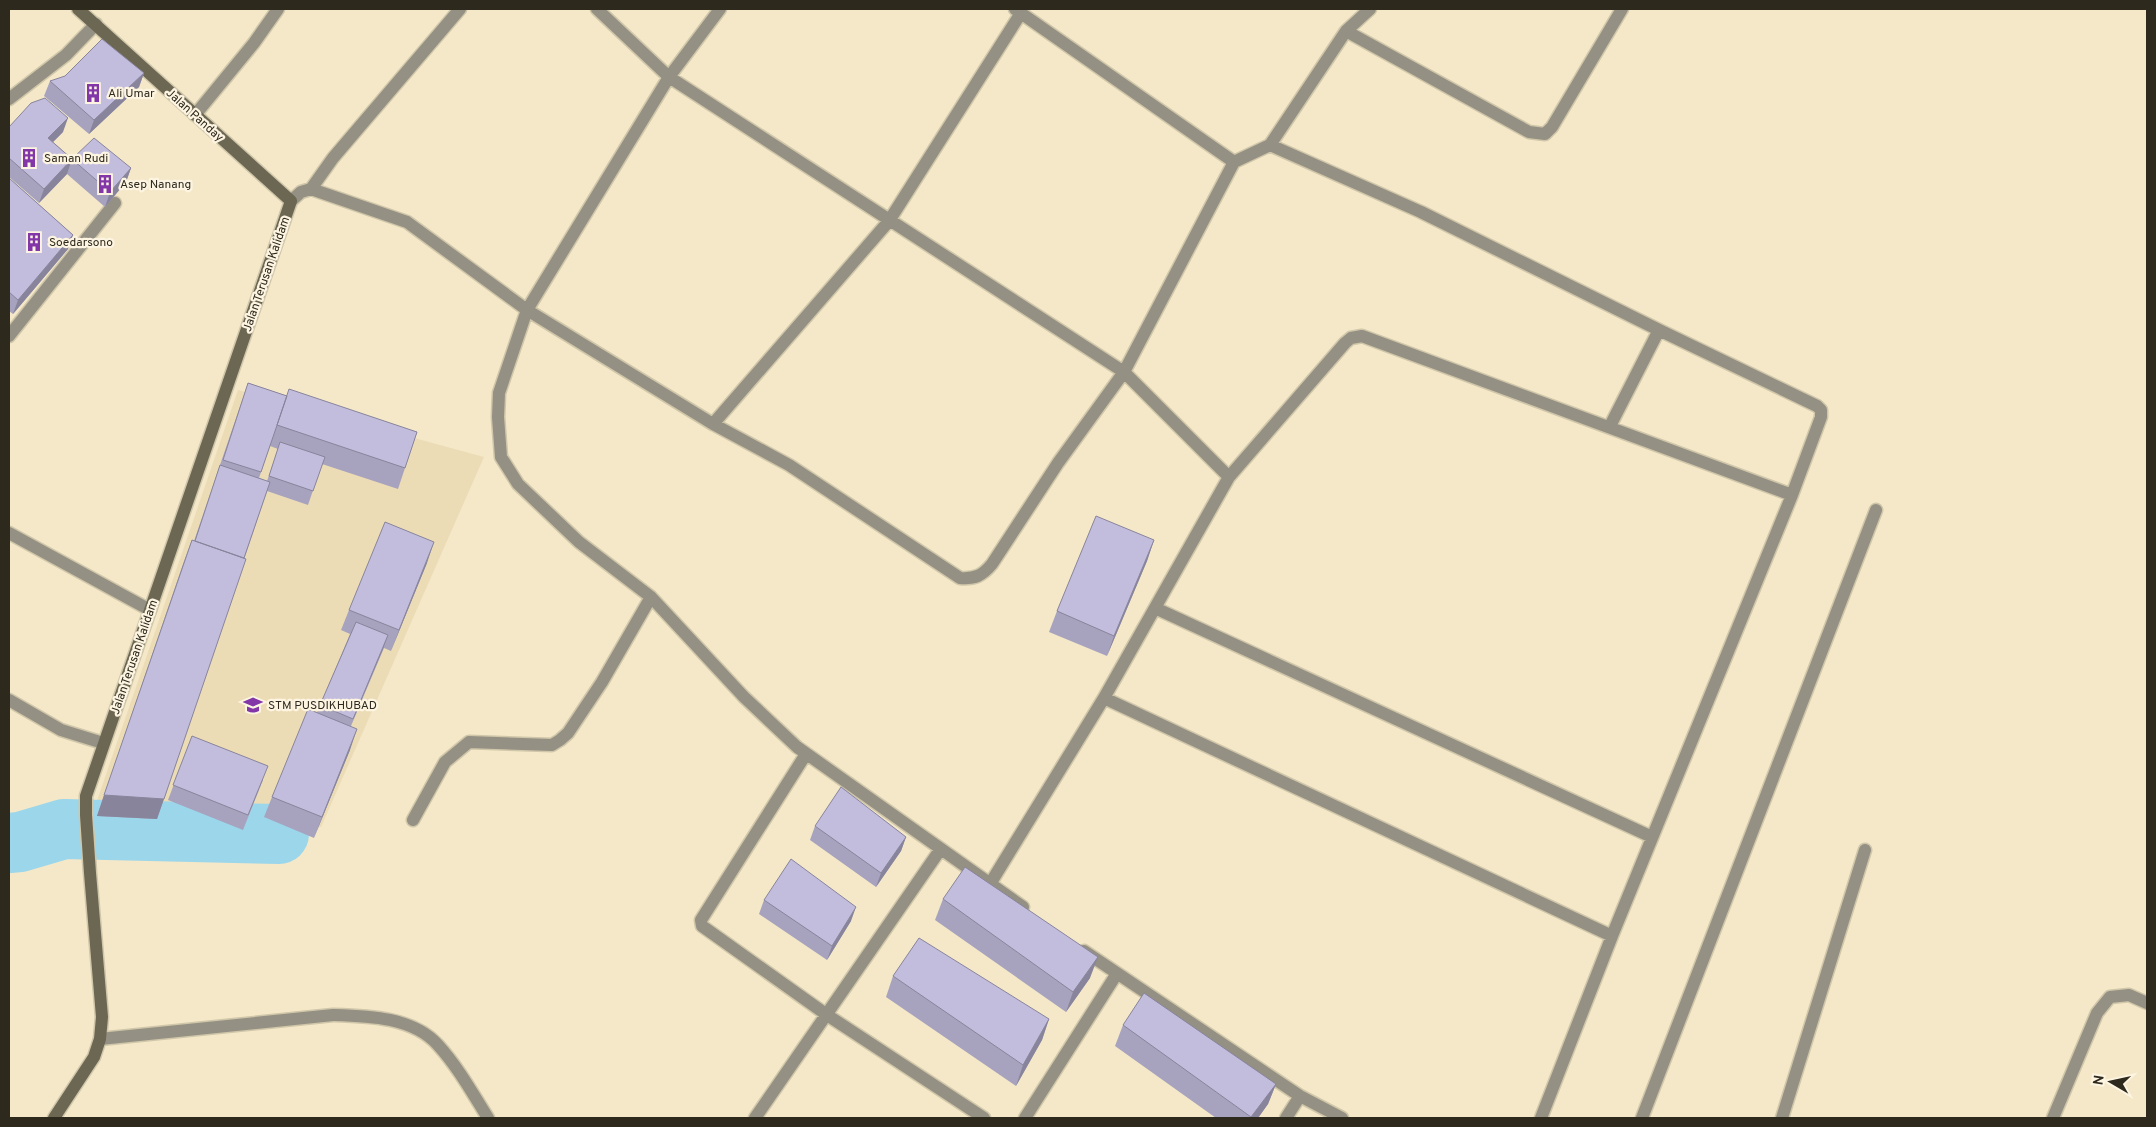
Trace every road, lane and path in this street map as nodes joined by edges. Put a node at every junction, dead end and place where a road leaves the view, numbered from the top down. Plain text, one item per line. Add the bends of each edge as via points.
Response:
1 (78, 9) edge
2 (278, 9) edge
3 (597, 9) edge
4 (720, 9) edge
5 (1370, 9) edge
6 (1622, 9) edge
7 (456, 11) edge
8 (1018, 11) edge
9 (96, 24) junction
10 (1346, 31) junction
11 (669, 77) junction
12 (9, 99) edge
13 (195, 116) junction
14 (1270, 145) junction
15 (1234, 162) junction
16 (311, 188) junction
17 (291, 201) junction
18 (116, 203) edge
19 (889, 221) junction
20 (527, 310) junction
21 (1659, 330) junction
22 (9, 336) edge
23 (1124, 372) junction
24 (712, 424) junction
25 (1610, 426) junction
26 (1229, 477) junction
27 (1792, 495) junction
28 (1876, 510) dead end
29 (9, 533) edge
30 (651, 596) junction
31 (1155, 608) junction
32 (150, 610) junction
33 (1104, 698) junction
34 (9, 700) edge
35 (103, 743) junction
36 (806, 754) junction
37 (413, 820) dead end
38 (1652, 838) junction
39 (940, 850) junction
40 (1866, 850) dead end
41 (990, 884) junction
42 (1029, 912) edge
43 (1612, 936) junction
44 (1077, 946) edge
45 (1116, 975) junction
46 (2147, 1003) edge
47 (826, 1014) junction
48 (100, 1039) junction
49 (1300, 1096) junction
50 (54, 1118) edge
51 (488, 1118) edge
52 (755, 1118) edge
53 (984, 1118) edge
54 (1025, 1118) edge
55 (1286, 1118) edge
56 (1342, 1118) edge
57 (1541, 1118) edge
58 (1642, 1118) edge
59 (1782, 1118) edge
60 (2053, 1118) edge

1 - 9 street, Jalan Panday
2 - 13 street
3 - 11 street
4 - 11 street
5 - 10 street
6 - 10 street via 1545,134 1529,132
7 - 16 street via 332,158
8 - 15 street
8 - 19 street
9 - 12 street via 66,56
9 - 13 street, Jalan Panday
10 - 14 street
11 - 19 street
11 - 20 street
13 - 17 street, Jalan Panday
14 - 15 street
14 - 21 street via 1421,212
15 - 23 street
16 - 17 street
16 - 20 street via 407,222
17 - 32 street, Jalan Terusan Kalidam
18 - 22 street via 72,250
19 - 23 street
19 - 24 street
20 - 24 street
20 - 30 street via 499,393 501,456 518,484 579,542
21 - 25 street
21 - 27 street via 1821,410
23 - 24 street via 1058,463 992,564 983,574 972,579 960,578 789,465
23 - 26 street
25 - 26 street via 1362,336 1345,343
25 - 27 street
26 - 31 street
27 - 38 street
28 - 58 street
29 - 32 street
30 - 36 street via 744,697
30 - 37 street via 602,682 568,733 552,745 469,742 444,762
31 - 33 street
31 - 38 street
32 - 35 street, Jalan Terusan Kalidam
33 - 41 street
33 - 43 street
34 - 35 street via 61,730
35 - 48 street, Jalan Terusan Kalidam via 86,796 102,1017
36 - 39 street
36 - 47 street via 701,920 702,926
38 - 43 street
39 - 41 street
39 - 47 street
40 - 59 street
41 - 42 street
43 - 57 street
44 - 45 street
45 - 49 street
45 - 54 street
46 - 60 street via 2128,995 2110,997 2097,1013
47 - 52 street
47 - 53 street
48 - 50 street, Jalan Terusan Kalidam via 94,1058
48 - 51 street via 333,1015 394,1021 437,1044
49 - 55 street
49 - 56 street

